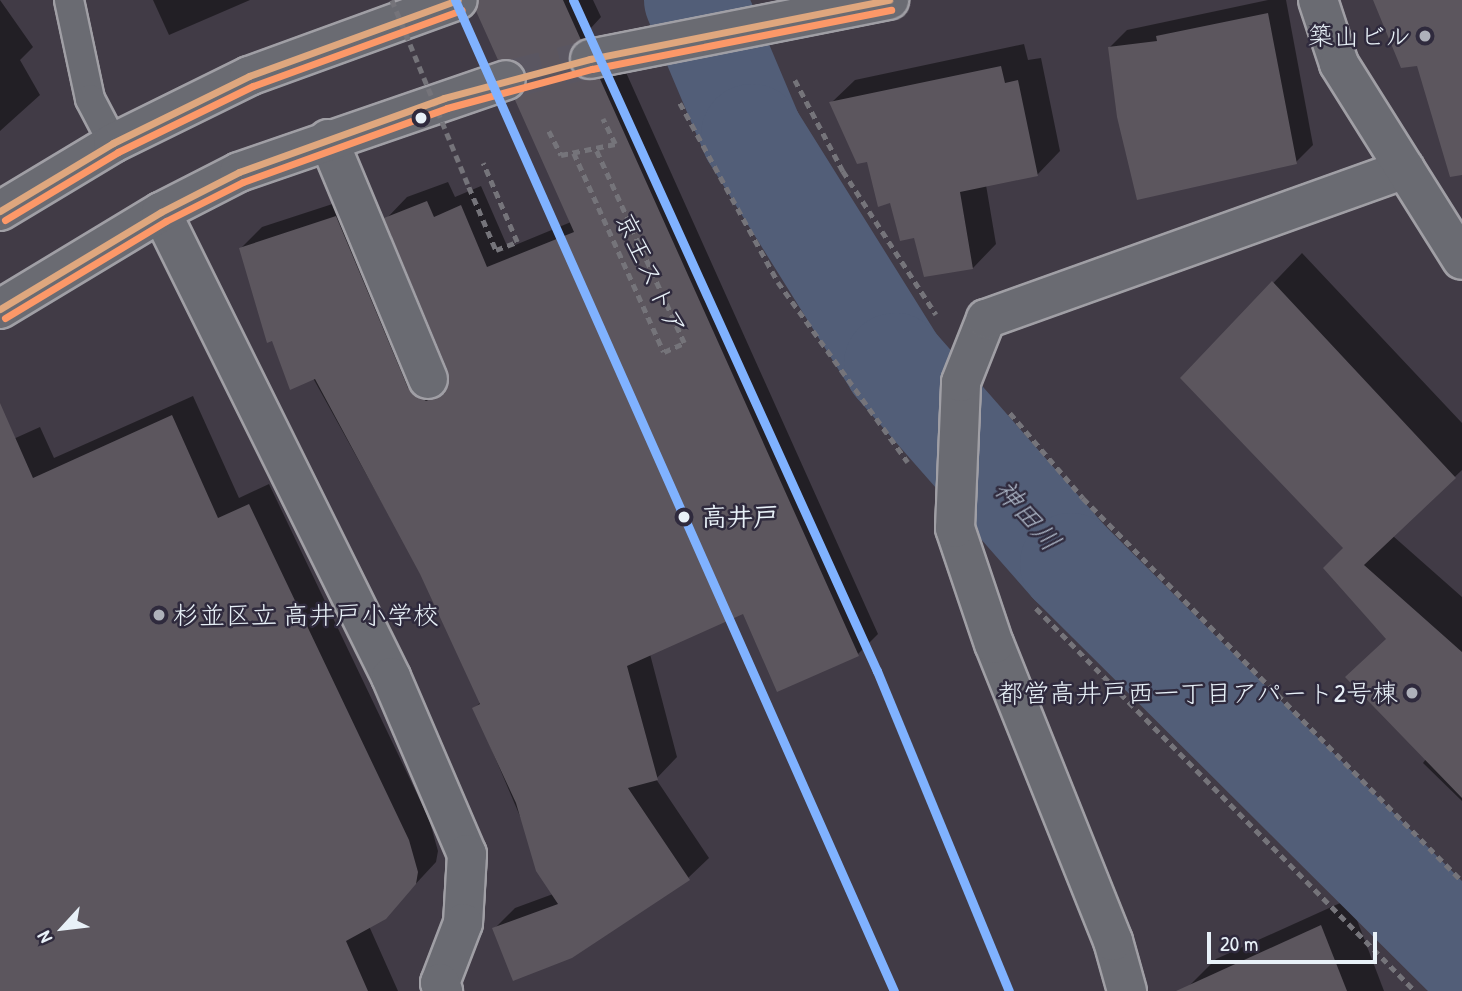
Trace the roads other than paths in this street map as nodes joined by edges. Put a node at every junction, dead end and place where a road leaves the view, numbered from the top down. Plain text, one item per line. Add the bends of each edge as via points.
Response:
1 (69, 0) edge
2 (458, 0) edge
3 (890, 0) edge
4 (1318, 0) edge
5 (590, 59) tunnel mouth
6 (506, 80) tunnel mouth
7 (328, 139) junction
8 (113, 143) junction
9 (1405, 169) junction
10 (0, 211) edge
11 (161, 212) junction
12 (1462, 260) edge
13 (0, 309) edge
14 (428, 379) dead end
15 (443, 991) edge
16 (1127, 991) edge

1 - 8 lane via 90,99
2 - 8 street via 248,76
3 - 5 street
4 - 9 street via 1339,64
6 - 7 street
7 - 11 street via 239,172
7 - 14 street
8 - 10 street
9 - 12 street
9 - 16 street via 986,319 965,373 956,528 994,645 1113,941
11 - 13 street
11 - 15 street via 391,677 467,855 463,923 440,983

